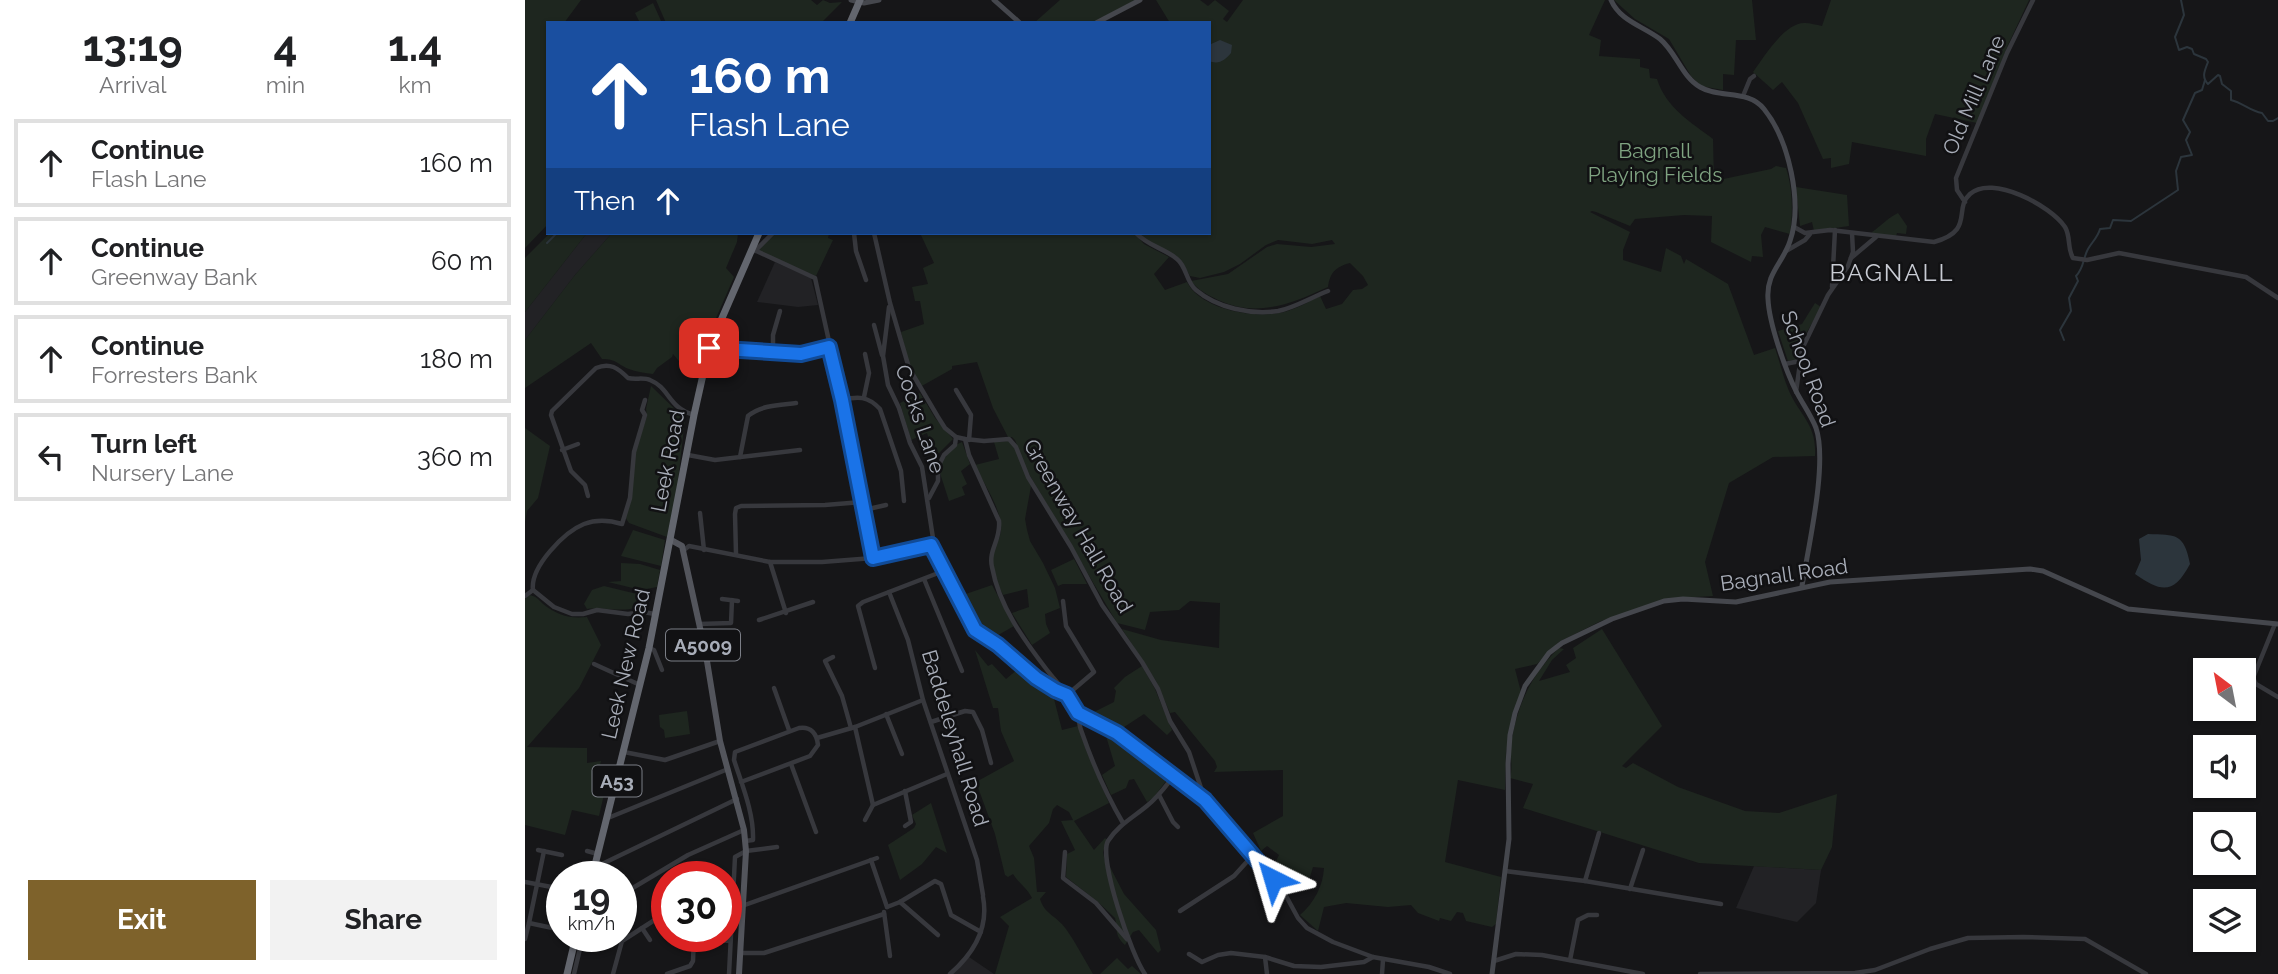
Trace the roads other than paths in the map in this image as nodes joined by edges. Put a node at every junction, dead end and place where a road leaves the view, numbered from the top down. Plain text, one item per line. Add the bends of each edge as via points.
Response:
1 (879, 0) edge
2 (994, 0) edge
3 (1140, 0) edge
4 (1611, 0) edge
5 (2033, 0) edge
6 (856, 1) edge
7 (851, 21) edge
8 (1018, 21) edge
9 (1100, 21) edge
10 (1754, 76) dead end
11 (1742, 96) junction
12 (1965, 202) junction
13 (1794, 227) junction
14 (1835, 230) junction
15 (1852, 232) junction
16 (1811, 234) junction
17 (758, 235) edge
18 (771, 235) edge
19 (854, 235) edge
20 (874, 235) edge
21 (1138, 235) edge
22 (1877, 236) junction
23 (753, 250) junction
24 (1786, 251) junction
25 (1850, 260) junction
26 (866, 280) dead end
27 (1832, 288) junction
28 (1328, 291) dead end
29 (2278, 299) edge
30 (890, 303) junction
31 (780, 311) dead end
32 (874, 325) dead end
33 (829, 347) junction
34 (709, 348) junction
35 (773, 353) junction
36 (865, 354) dead end
37 (883, 356) junction
38 (1800, 361) junction
39 (1785, 364) junction
40 (1796, 392) junction
41 (956, 394) dead end
42 (864, 397) junction
43 (645, 400) dead end
44 (842, 400) junction
45 (796, 403) dead end
46 (694, 415) junction
47 (956, 436) junction
48 (967, 439) junction
49 (577, 444) dead end
50 (562, 450) junction
51 (800, 450) dead end
52 (688, 455) junction
53 (740, 457) junction
54 (911, 495) dead end
55 (588, 496) dead end
56 (929, 498) junction
57 (862, 502) junction
58 (886, 505) dead end
59 (864, 510) junction
60 (700, 513) dead end
61 (671, 540) junction
62 (931, 545) junction
63 (669, 550) junction
64 (683, 550) junction
65 (704, 550) junction
66 (736, 554) junction
67 (873, 558) junction
68 (770, 562) junction
69 (946, 570) junction
70 (924, 579) junction
71 (1802, 586) junction
72 (533, 590) junction
73 (889, 592) junction
74 (525, 596) edge
75 (722, 599) dead end
76 (1063, 601) dead end
77 (813, 602) dead end
78 (786, 613) junction
79 (656, 615) junction
80 (759, 620) dead end
81 (698, 624) junction
82 (2276, 624) edge
83 (649, 648) junction
84 (833, 657) dead end
85 (597, 663) dead end
86 (875, 668) dead end
87 (662, 670) dead end
88 (962, 671) dead end
89 (640, 685) junction
90 (774, 688) dead end
91 (1067, 695) junction
92 (2278, 696) edge
93 (923, 700) junction
94 (1078, 713) junction
95 (886, 714) junction
96 (930, 722) junction
97 (853, 728) junction
98 (789, 730) junction
99 (817, 738) junction
100 (720, 741) junction
101 (624, 752) junction
102 (902, 754) dead end
103 (735, 761) junction
104 (991, 763) dead end
105 (791, 764) junction
106 (727, 766) junction
107 (948, 774) junction
108 (1173, 777) junction
109 (741, 782) junction
110 (905, 791) junction
111 (1159, 795) junction
112 (737, 799) junction
113 (1205, 800) junction
114 (873, 805) junction
115 (608, 818) junction
116 (865, 820) dead end
117 (1123, 823) junction
118 (905, 826) dead end
119 (1178, 827) dead end
120 (744, 830) junction
121 (816, 832) dead end
122 (1599, 833) dead end
123 (745, 841) junction
124 (777, 847) dead end
125 (1643, 850) dead end
126 (587, 851) dead end
127 (745, 851) junction
128 (1065, 852) dead end
129 (598, 854) junction
130 (562, 855) dead end
131 (1253, 855) junction
132 (599, 861) edge
133 (603, 861) edge
134 (736, 861) edge
135 (1505, 871) junction
136 (1585, 881) junction
137 (525, 882) edge
138 (537, 885) junction
139 (637, 885) edge
140 (546, 887) edge
141 (1630, 889) junction
142 (742, 892) edge
143 (900, 902) junction
144 (1721, 904) dead end
145 (742, 906) edge
146 (887, 907) junction
147 (1179, 911) dead end
148 (884, 914) junction
149 (1597, 915) dead end
150 (651, 922) edge
151 (529, 923) junction
152 (546, 927) edge
153 (642, 928) junction
154 (981, 932) junction
155 (938, 934) dead end
156 (525, 939) edge
157 (650, 940) dead end
158 (1130, 942) junction
159 (572, 952) edge
160 (579, 952) edge
161 (693, 952) edge
162 (730, 952) edge
163 (739, 953) joint
164 (1189, 954) dead end
165 (890, 956) dead end
166 (1265, 957) junction
167 (1373, 957) junction
168 (1383, 960) junction
169 (1570, 960) junction
170 (1494, 961) junction
171 (567, 974) edge
172 (574, 974) edge
173 (613, 974) edge
174 (667, 974) edge
175 (729, 974) edge
176 (739, 974) edge
177 (950, 974) edge
178 (1145, 974) edge
179 (1267, 974) edge
180 (1382, 974) edge
181 (1450, 974) edge
182 (1492, 974) edge
183 (1643, 974) edge
184 (1700, 974) edge
185 (2146, 974) edge

1 - 6 street
2 - 8 street
3 - 9 street
4 - 11 street via 1625,18 1659,38 1697,86
5 - 12 street, Old Mill Lane via 1957,178 1957,190
6 - 7 highway
10 - 11 street
11 - 13 street, School Road via 1762,107 1780,139 1792,174
12 - 22 street, School Road via 1959,228 1940,240 1927,243
12 - 29 street via 1977,190 2002,188 2040,204 2066,229 2073,258 2119,253 2246,277
13 - 16 street
13 - 24 street, School Road
14 - 15 street, School Road
14 - 16 street, School Road
14 - 27 street
15 - 22 street, School Road
15 - 25 street
16 - 24 street, School Road
17 - 23 highway, Leek Road / A53
18 - 23 street
19 - 26 street
20 - 30 street
21 - 28 street via 1176,258 1195,289 1236,309 1280,311
22 - 25 street
23 - 33 street via 815,278
23 - 34 highway, Leek Road / A53
24 - 39 street, School Road via 1773,269 1767,291
25 - 27 street
27 - 38 street
30 - 37 street, Cocks Lane
30 - 47 street via 913,378
31 - 35 street
32 - 37 street
33 - 35 street via 801,354
33 - 44 street
34 - 35 street
34 - 46 highway, Leek Road / A53
36 - 42 street via 869,373
37 - 56 street, Cocks Lane via 889,388 922,467
38 - 39 street
38 - 40 street
39 - 40 street, School Road
40 - 71 street, School Road via 1815,427 1819,465
41 - 48 street via 971,415
42 - 44 street
42 - 54 street via 873,401 885,418 904,498
43 - 72 street via 622,524 597,521 571,532 542,561
44 - 57 street
45 - 53 street via 751,413
46 - 50 street via 680,411 654,381 628,378 605,364 552,411
46 - 52 highway, Leek Road / A53
47 - 48 street, Greenway Hall Road
47 - 56 street via 955,445 938,467
48 - 91 street via 968,455 999,521 1000,533 991,553 999,591 1029,646
48 - 113 street, Greenway Hall Road via 1009,439 1014,444 1028,477 1102,605 1159,689 1170,721 1189,752
49 - 50 street
50 - 55 street
51 - 53 street
52 - 53 street via 715,460
52 - 61 highway, Leek Road / A53
56 - 62 street, Cocks Lane
57 - 59 street
57 - 66 street via 736,508
58 - 59 street
59 - 67 street
60 - 65 street
61 - 63 highway, Leek New Road / A53
61 - 64 main road via 679,542
62 - 67 street
62 - 69 street
63 - 64 main road
63 - 79 highway, Leek New Road / A53
64 - 65 street via 689,546
64 - 81 main road, A5009
65 - 66 street
66 - 68 street
67 - 68 street
68 - 78 street
69 - 70 street
69 - 91 street via 975,630 1036,678
70 - 73 street
70 - 88 street
71 - 82 street, Bagnall Road via 2030,569 2127,609
71 - 135 street, Bagnall Road via 1736,602 1664,601 1612,619 1549,653 1525,686 1510,735
72 - 74 street
72 - 79 street via 572,614 597,610
73 - 86 street via 858,607
73 - 93 street, Baddeleyhall Road via 908,640
75 - 81 street via 735,600 731,623
76 - 91 street via 1066,626 1094,672
77 - 78 street
78 - 80 street
79 - 83 highway, Leek New Road / A53
81 - 100 main road, A5009
82 - 92 street, Bagnall Road via 2253,678
83 - 87 street
83 - 89 highway, Leek New Road / A53
84 - 97 street via 825,661
85 - 89 street
89 - 101 highway, Leek New Road / A53
90 - 98 street
91 - 94 street
93 - 95 street
93 - 96 street, Baddeleyhall Road
94 - 108 street via 1117,733
94 - 117 street via 1093,760
95 - 97 street
95 - 102 street
96 - 104 street via 973,712
96 - 107 street, Baddeleyhall Road
97 - 99 street
97 - 114 street
98 - 99 street via 807,728
98 - 103 street via 738,750
99 - 105 street via 814,753
100 - 101 street via 665,760
100 - 106 main road, A5009
101 - 115 highway, Leek New Road / A53
103 - 106 street
103 - 109 street
105 - 109 street
105 - 121 street
106 - 112 main road, A5009
106 - 115 street
107 - 110 street
107 - 154 street, Baddeleyhall Road via 977,860 985,922
108 - 111 street
108 - 113 street
109 - 123 street via 753,835 753,840
110 - 114 street
110 - 118 street via 911,822
111 - 117 street
111 - 119 street
112 - 120 main road, A5009
112 - 133 street
113 - 131 street
114 - 116 street
115 - 129 highway, Leek New Road / A53
117 - 158 street via 1106,843 1105,856
120 - 123 main road, A5009
120 - 139 street via 688,855
122 - 136 street
123 - 127 main road, A5009
124 - 127 street
125 - 141 street
126 - 129 street
127 - 134 street
127 - 142 main road, A5009
128 - 158 street via 1063,878 1096,903
129 - 132 highway, Leek New Road / A53
130 - 138 street via 541,850
131 - 147 street via 1234,876
131 - 167 street via 1307,928
135 - 136 street
135 - 170 street, Bagnall Road
136 - 141 street
137 - 138 street
138 - 140 street
138 - 151 street
141 - 144 street
143 - 146 street
143 - 154 street via 930,882 939,882 951,915
143 - 155 street
145 - 146 street via 874,859
146 - 148 street
148 - 163 street via 764,953
148 - 165 street
149 - 169 street via 1578,920
150 - 153 street
151 - 152 street
151 - 156 street
153 - 157 street
153 - 173 street via 622,941
154 - 177 street
158 - 178 street
159 - 171 highway
160 - 172 street
161 - 174 street via 690,966
162 - 175 street
163 - 176 main road, A5009
164 - 166 street via 1206,962 1231,953
166 - 167 street via 1299,967 1344,965
166 - 179 street
167 - 168 street
168 - 180 street
168 - 181 street
169 - 170 street via 1526,954
169 - 183 street
170 - 182 street, Bagnall Road
184 - 185 street via 1855,973 1968,939 2023,937 2085,939

